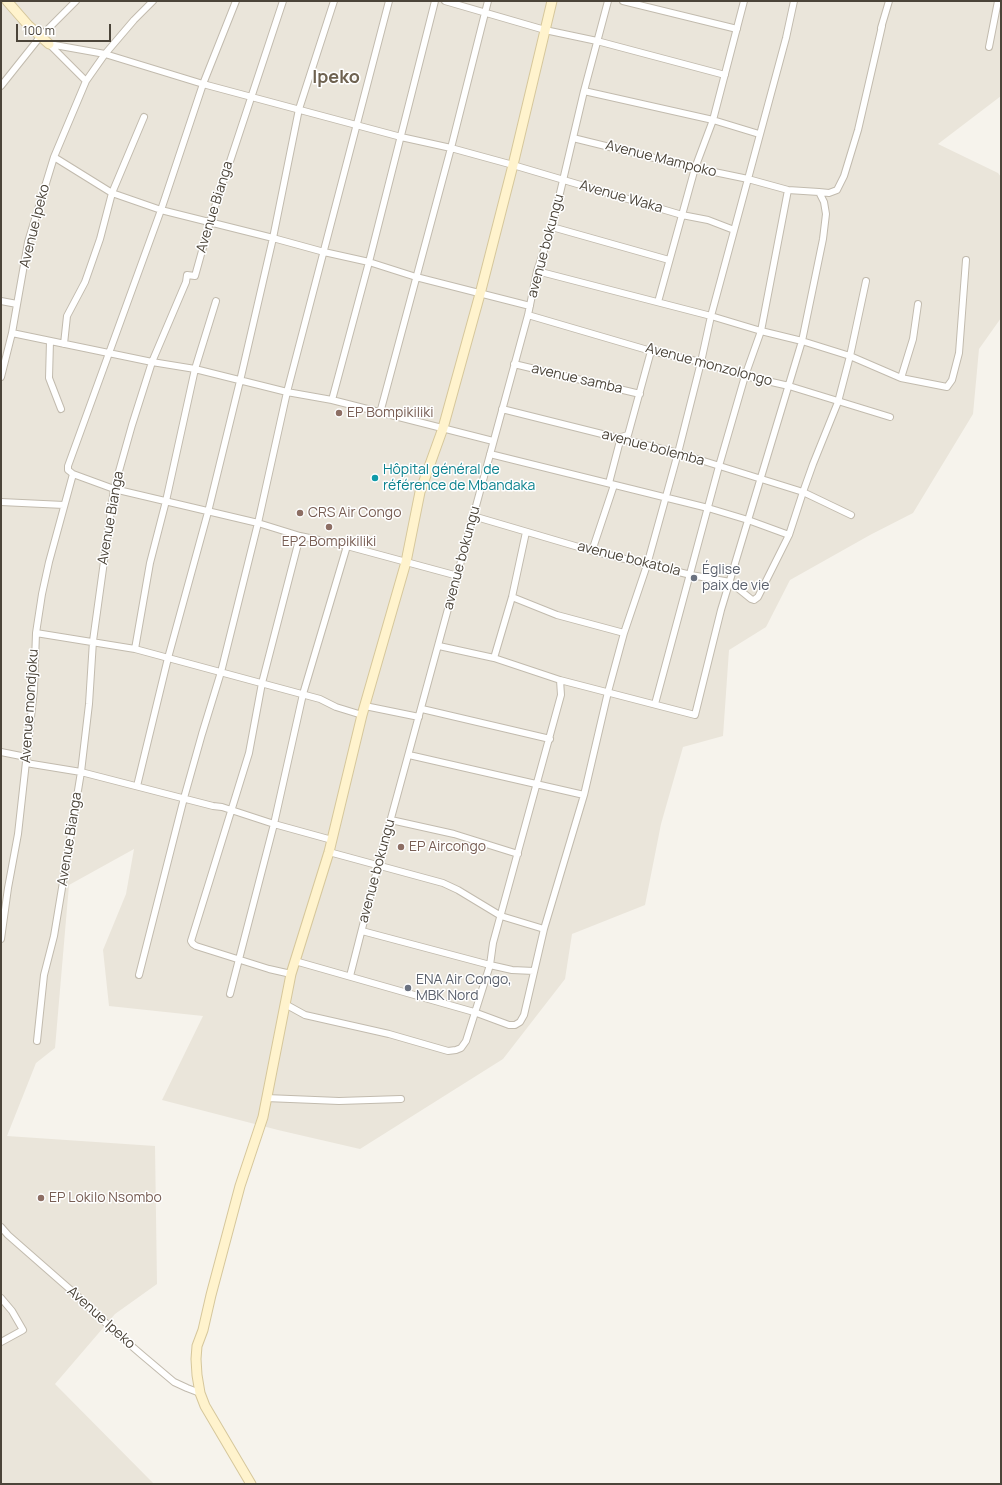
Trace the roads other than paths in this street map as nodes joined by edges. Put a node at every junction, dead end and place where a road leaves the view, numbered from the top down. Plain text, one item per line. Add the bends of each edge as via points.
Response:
1 (7, 1) edge
2 (76, 1) edge
3 (153, 1) edge
4 (236, 1) edge
5 (283, 1) edge
6 (334, 1) edge
7 (389, 1) edge
8 (435, 1) edge
9 (445, 1) edge
10 (488, 1) edge
11 (552, 1) edge
12 (608, 1) edge
13 (623, 1) edge
14 (744, 1) edge
15 (794, 1) edge
16 (889, 1) edge
17 (998, 1) edge
18 (485, 12) junction
19 (882, 26) junction
20 (545, 30) junction
21 (737, 30) junction
22 (877, 34) dead end
23 (40, 37) junction
24 (597, 41) junction
25 (49, 44) junction
26 (989, 47) dead end
27 (104, 54) junction
28 (725, 75) junction
29 (86, 81) junction
30 (204, 84) junction
31 (1, 86) edge
32 (584, 91) junction
33 (250, 97) junction
34 (299, 109) junction
35 (144, 117) dead end
36 (713, 120) junction
37 (356, 125) junction
38 (759, 134) junction
39 (401, 137) junction
40 (573, 138) junction
41 (451, 148) junction
42 (54, 157) junction
43 (513, 165) junction
44 (695, 168) junction
45 (748, 179) junction
46 (564, 180) junction
47 (788, 190) junction
48 (819, 192) junction
49 (112, 193) junction
50 (161, 210) junction
51 (682, 215) junction
52 (210, 222) junction
53 (552, 227) junction
54 (734, 230) junction
55 (273, 238) junction
56 (324, 252) junction
57 (670, 260) junction
58 (966, 260) dead end
59 (369, 262) junction
60 (537, 271) junction
61 (416, 277) junction
62 (866, 281) dead end
63 (480, 294) junction
64 (1, 301) edge
65 (216, 301) dead end
66 (658, 302) junction
67 (17, 304) junction
68 (918, 304) dead end
69 (530, 306) junction
70 (528, 315) junction
71 (711, 316) junction
72 (761, 331) junction
73 (12, 334) junction
74 (50, 341) junction
75 (802, 341) junction
76 (64, 344) junction
77 (650, 351) junction
78 (109, 353) junction
79 (850, 356) junction
80 (152, 362) junction
81 (701, 362) junction
82 (514, 364) junction
83 (195, 369) junction
84 (745, 376) junction
85 (1, 377) edge
86 (901, 378) junction
87 (240, 381) junction
88 (789, 386) junction
89 (287, 392) junction
90 (640, 394) junction
91 (332, 400) junction
92 (838, 402) junction
93 (61, 409) dead end
94 (502, 409) junction
95 (380, 413) junction
96 (890, 417) dead end
97 (443, 428) junction
98 (621, 438) junction
99 (493, 441) junction
100 (678, 453) junction
101 (490, 454) junction
102 (719, 466) junction
103 (73, 474) junction
104 (760, 478) junction
105 (611, 484) junction
106 (114, 489) junction
107 (803, 492) junction
108 (665, 497) junction
109 (166, 501) junction
110 (1, 502) edge
111 (64, 505) junction
112 (708, 508) junction
113 (208, 512) junction
114 (851, 515) dead end
115 (473, 516) junction
116 (748, 520) junction
117 (258, 523) junction
118 (526, 532) junction
119 (788, 535) junction
120 (300, 536) junction
121 (347, 546) junction
122 (592, 551) junction
123 (406, 562) junction
124 (647, 565) junction
125 (691, 575) junction
126 (458, 576) junction
127 (730, 582) junction
128 (512, 597) junction
129 (36, 633) junction
130 (624, 633) junction
131 (94, 641) junction
132 (439, 646) junction
133 (135, 649) junction
134 (168, 658) junction
135 (494, 658) junction
136 (221, 672) junction
137 (560, 680) junction
138 (262, 684) junction
139 (608, 692) junction
140 (303, 694) junction
141 (656, 704) junction
142 (422, 709) junction
143 (363, 710) junction
144 (419, 717) junction
145 (550, 739) junction
146 (1, 752) edge
147 (409, 755) junction
148 (26, 760) junction
149 (81, 772) junction
150 (537, 785) junction
151 (137, 786) junction
152 (584, 795) junction
153 (184, 798) junction
154 (231, 811) junction
155 (391, 820) junction
156 (274, 824) junction
157 (332, 840) junction
158 (329, 852) junction
159 (518, 854) junction
160 (378, 866) junction
161 (501, 916) junction
162 (544, 929) junction
163 (362, 931) junction
164 (1, 940) edge
165 (238, 959) junction
166 (295, 961) junction
167 (490, 965) junction
168 (534, 971) junction
169 (291, 974) junction
170 (139, 975) dead end
171 (350, 976) junction
172 (230, 994) dead end
173 (285, 1004) junction
174 (474, 1012) junction
175 (37, 1041) dead end
176 (266, 1098) junction
177 (401, 1099) dead end
178 (1, 1227) edge
179 (8, 1235) junction
180 (1, 1239) edge
181 (1, 1298) edge
182 (1, 1342) edge
183 (200, 1393) junction
184 (251, 1484) edge

1 - 23 street
2 - 23 street
3 - 27 street, Avenue Ipeko
4 - 30 street
5 - 33 street, Avenue Bianga
6 - 34 street
7 - 37 street
8 - 39 street
9 - 18 street
10 - 18 street
11 - 20 street
12 - 24 street, avenue bokungu
13 - 21 street
14 - 21 street
15 - 38 street
16 - 19 street
17 - 26 street
18 - 20 street
18 - 41 street
19 - 22 street
19 - 48 street, Avenue Mampoko via 858,130 844,176 837,190 829,193
20 - 24 street
20 - 43 street
21 - 28 street
23 - 25 street
23 - 31 street
24 - 28 street
24 - 32 street, avenue bokungu
25 - 27 street, Avenue Waka
25 - 29 street
27 - 29 street, Avenue Ipeko
27 - 30 street, Avenue Waka
28 - 36 street
29 - 42 street, Avenue Ipeko
30 - 33 street, Avenue Waka
30 - 50 street
32 - 36 street
32 - 40 street, avenue bokungu
33 - 34 street, Avenue Waka
33 - 52 street, Avenue Bianga
34 - 37 street, Avenue Waka
34 - 55 street
35 - 49 street
36 - 38 street
36 - 44 street
37 - 39 street, Avenue Waka
37 - 56 street
38 - 45 street
39 - 41 street, Avenue Waka
39 - 59 street
40 - 44 street, Avenue Mampoko
40 - 46 street, avenue bokungu
41 - 43 street, Avenue Waka
41 - 61 street
42 - 49 street
42 - 67 street, Avenue Ipeko via 28,242
43 - 46 street, Avenue Waka
43 - 63 street
44 - 45 street, Avenue Mampoko
44 - 51 street
45 - 47 street, Avenue Mampoko
45 - 54 street
46 - 51 street, Avenue Waka
46 - 53 street, avenue bokungu
47 - 48 street, Avenue Mampoko
47 - 72 street
48 - 75 street via 826,214
49 - 50 street
49 - 76 street via 85,282 67,316
50 - 52 street
50 - 78 street
51 - 54 street, Avenue Waka via 708,220
51 - 57 street
52 - 55 street
52 - 80 street, Avenue Bianga via 195,276 188,274
53 - 57 street
53 - 60 street, avenue bokungu
54 - 71 street
55 - 56 street
55 - 87 street
56 - 59 street
56 - 89 street
57 - 66 street
58 - 86 street via 959,353 952,380 947,387
59 - 61 street
59 - 91 street
60 - 66 street
60 - 69 street, avenue bokungu
61 - 63 street
61 - 95 street
62 - 79 street, avenue bokatola
63 - 69 street
63 - 97 street
64 - 67 street
65 - 83 street
66 - 71 street
67 - 73 street, Avenue Ipeko
68 - 86 street via 913,339
69 - 70 street, avenue bokungu
70 - 77 street, Avenue monzolongo
70 - 82 street, avenue bokungu
71 - 72 street
71 - 81 street
72 - 75 street
72 - 84 street
73 - 74 street
73 - 85 street, Avenue Ipeko
74 - 76 street
74 - 93 street via 49,378
75 - 79 street
75 - 88 street
76 - 78 street
77 - 81 street, Avenue monzolongo
77 - 90 street
78 - 80 street
78 - 103 street via 68,466 68,470
79 - 86 street
79 - 92 street, avenue bokatola
80 - 83 street
80 - 106 street, Avenue Bianga
81 - 84 street, Avenue monzolongo
81 - 100 street
82 - 90 street, avenue samba
82 - 94 street, avenue bokungu
83 - 87 street
83 - 109 street
84 - 88 street, Avenue monzolongo
84 - 102 street
87 - 89 street
87 - 113 street
88 - 92 street, Avenue monzolongo
88 - 104 street
89 - 91 street
89 - 117 street
90 - 98 street via 628,435
91 - 95 street
92 - 96 street, Avenue monzolongo
92 - 107 street, avenue bokatola
94 - 98 street, avenue bolemba
94 - 99 street, avenue bokungu
95 - 97 street
97 - 99 street
97 - 123 street via 420,492
98 - 100 street, avenue bolemba
98 - 105 street
99 - 101 street, avenue bokungu
100 - 102 street, avenue bolemba
100 - 108 street
101 - 105 street
101 - 115 street, avenue bokungu
102 - 104 street, avenue bolemba
102 - 112 street
103 - 106 street
103 - 111 street, Avenue mondjoku
104 - 107 street, avenue bolemba
104 - 116 street
105 - 108 street
105 - 122 street
106 - 109 street
106 - 131 street, Avenue Bianga
107 - 114 street
107 - 119 street, avenue bokatola
108 - 112 street
108 - 124 street
109 - 113 street
109 - 133 street via 150,563
110 - 111 street
111 - 129 street, Avenue mondjoku via 46,575
112 - 116 street
112 - 125 street
113 - 117 street
113 - 134 street
115 - 118 street, avenue bokatola
115 - 126 street, avenue bokungu
116 - 119 street
116 - 127 street
117 - 120 street
117 - 136 street
118 - 122 street, avenue bokatola
118 - 128 street
119 - 127 street, avenue bokatola via 757,599 752,599
120 - 121 street
120 - 138 street
121 - 123 street
121 - 140 street
122 - 124 street, avenue bokatola
123 - 126 street
123 - 143 street
124 - 125 street, avenue bokatola
124 - 130 street
125 - 127 street, avenue bokatola
125 - 141 street
126 - 132 street, avenue bokungu
127 - 141 street via 695,715
128 - 130 street via 558,615
128 - 135 street
129 - 131 street
129 - 148 street, Avenue mondjoku via 34,690
130 - 139 street
131 - 133 street
131 - 149 street, Avenue Bianga
132 - 135 street
132 - 142 street, avenue bokungu
133 - 134 street
134 - 136 street
134 - 151 street
135 - 137 street
136 - 138 street
136 - 153 street
137 - 139 street
137 - 145 street via 561,695
138 - 140 street
138 - 154 street via 249,753
139 - 141 street
139 - 152 street
140 - 143 street via 336,707
140 - 156 street
142 - 144 street, avenue bokungu
142 - 145 street
143 - 144 street
143 - 157 street
144 - 147 street, avenue bokungu
145 - 150 street
146 - 148 street
147 - 150 street
147 - 155 street, avenue bokungu
148 - 149 street
148 - 164 street, Avenue mondjoku via 18,834
149 - 151 street
149 - 175 street, Avenue Bianga via 54,936 44,975
150 - 152 street
150 - 159 street
151 - 153 street
152 - 162 street
153 - 154 street
153 - 170 street
154 - 156 street
154 - 165 street via 191,941 196,946
155 - 159 street via 454,834
155 - 160 street, avenue bokungu
156 - 157 street
156 - 165 street
157 - 158 street
158 - 160 street
158 - 166 street
159 - 161 street
160 - 161 street via 443,883
160 - 163 street, avenue bokungu
161 - 162 street
161 - 167 street
162 - 168 street
163 - 167 street
163 - 171 street, avenue bokungu
165 - 169 street
165 - 172 street
166 - 169 street
166 - 171 street
167 - 168 street
167 - 174 street
168 - 174 street via 524,1015 520,1022 509,1025
169 - 173 street
171 - 174 street
173 - 174 street via 305,1016 389,1034 448,1051 456,1050 464,1044
173 - 176 street
176 - 177 street via 339,1101
176 - 183 street via 263,1117 240,1186 197,1346
178 - 179 street, Avenue Ipeko
179 - 180 street
179 - 183 street, Avenue Ipeko via 168,1377
181 - 182 street via 23,1330
183 - 184 street

